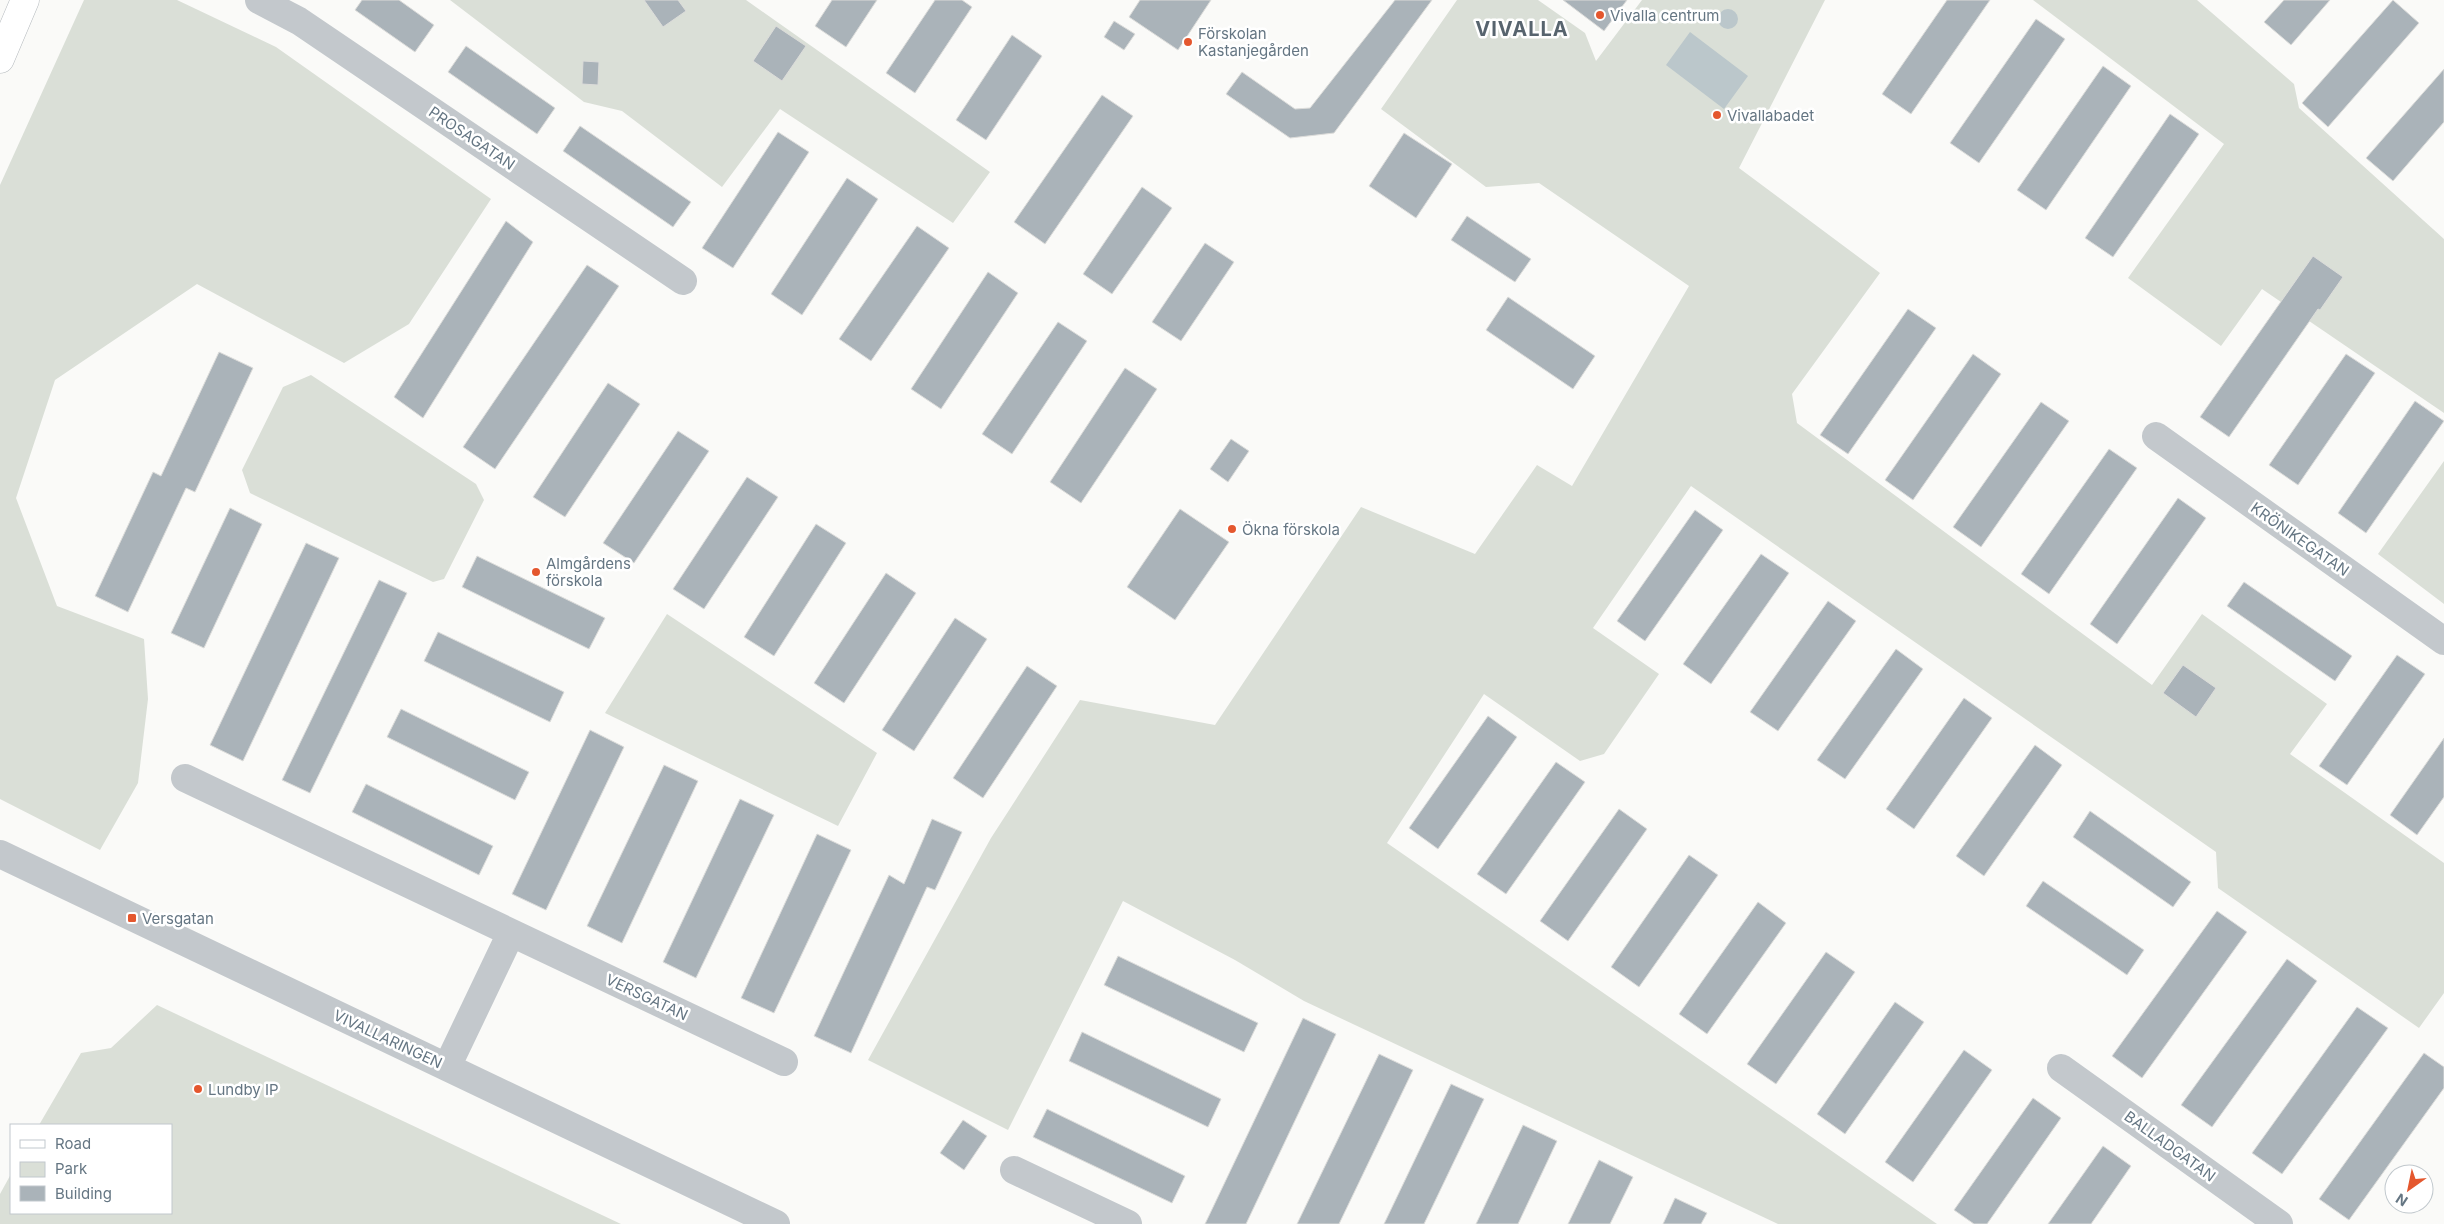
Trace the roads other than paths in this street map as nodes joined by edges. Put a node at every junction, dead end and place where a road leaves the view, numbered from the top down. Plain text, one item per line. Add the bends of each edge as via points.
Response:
1 (25, 0) edge
2 (259, 0) edge
3 (0, 59) edge
4 (683, 281) dead end
5 (2156, 436) dead end
6 (2444, 641) edge
7 (185, 778) dead end
8 (0, 854) edge
9 (511, 933) junction
10 (784, 1062) dead end
11 (447, 1067) junction
12 (2061, 1068) dead end
13 (1014, 1170) dead end
14 (776, 1224) edge
15 (1128, 1224) edge
16 (2279, 1224) edge

1 - 3 main road
2 - 4 street, PROSAGATAN via 299,21
5 - 6 street, KRÖNIKEGATAN
7 - 9 street, VERSGATAN
8 - 11 street, VIVALLARINGEN
9 - 10 street, VERSGATAN
9 - 11 street
11 - 14 street, VIVALLARINGEN
12 - 16 street, BALLADGATAN
13 - 15 street

